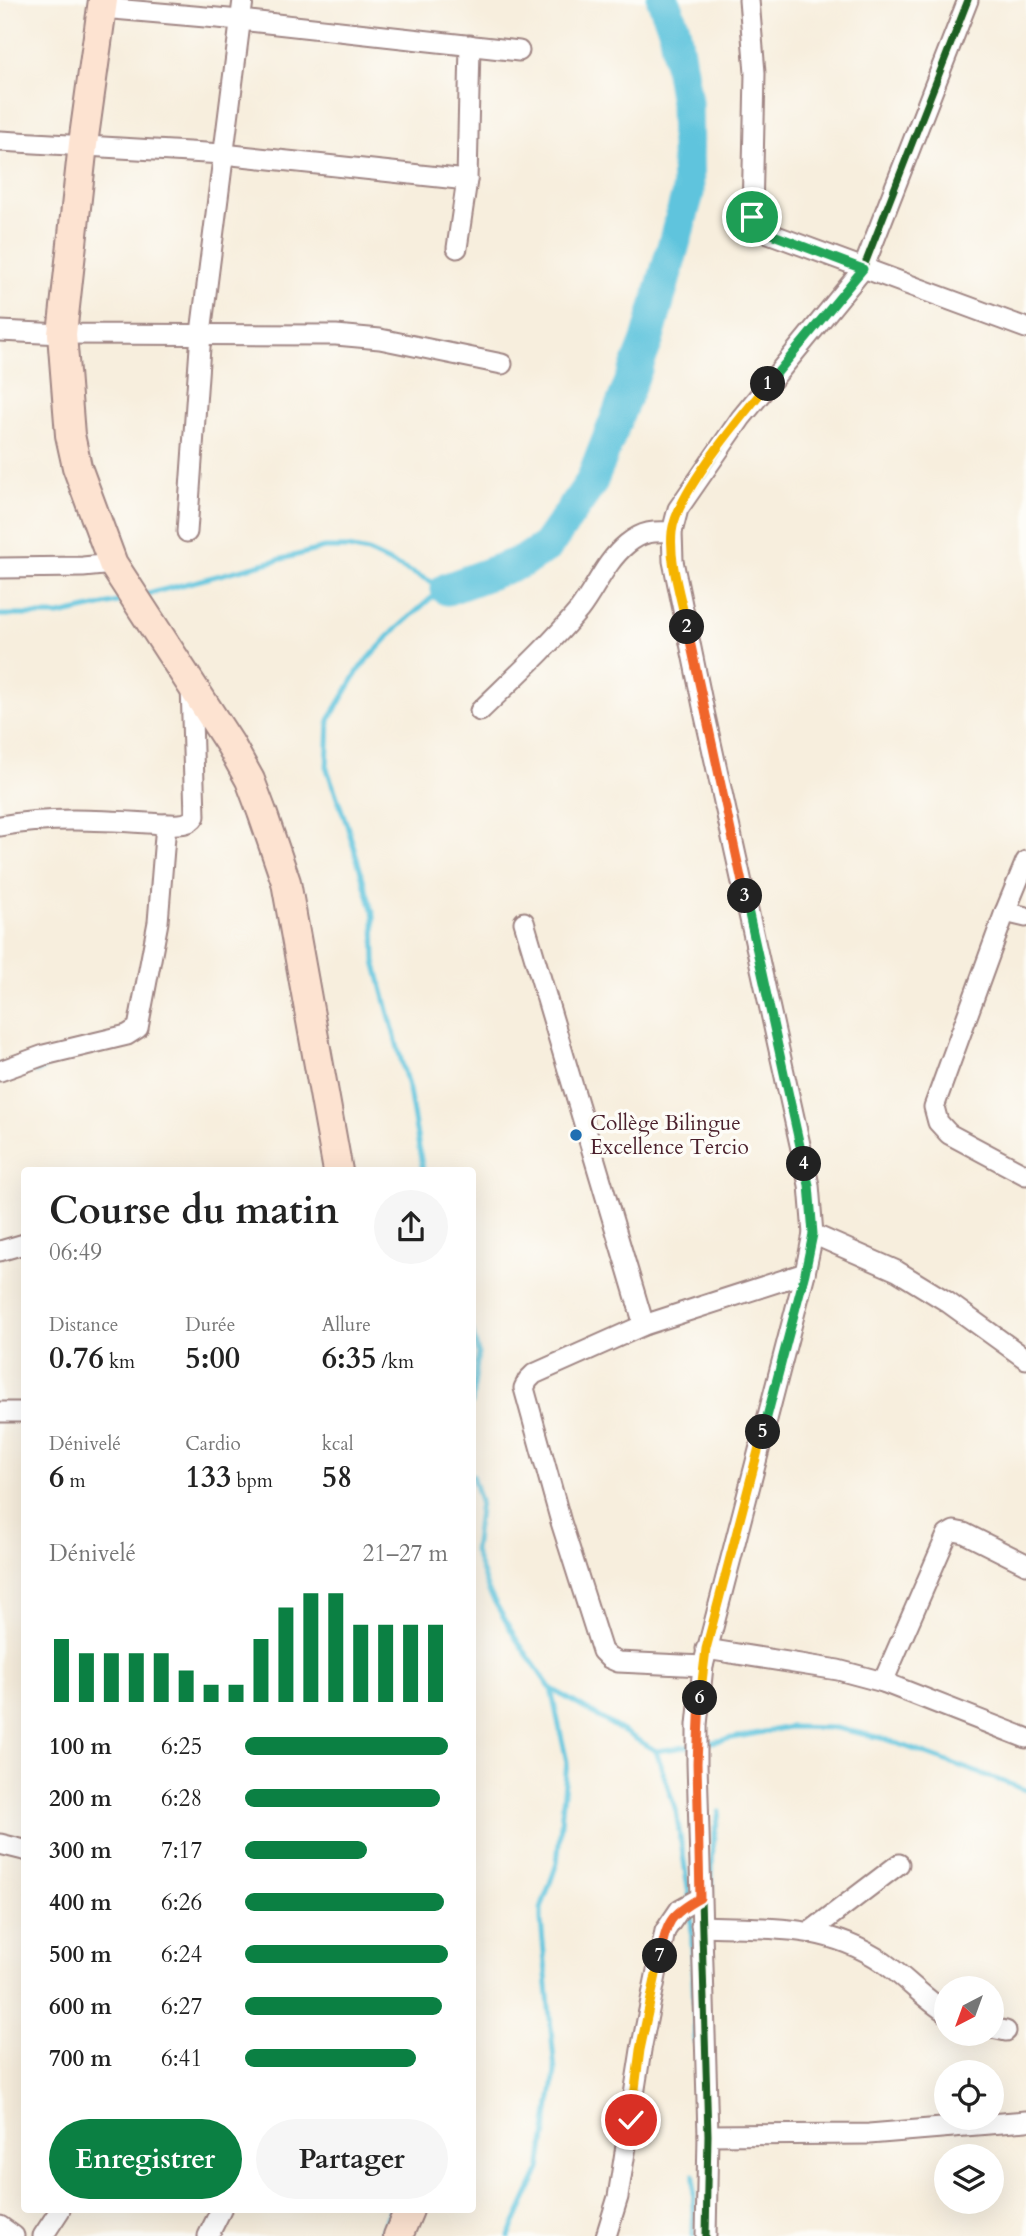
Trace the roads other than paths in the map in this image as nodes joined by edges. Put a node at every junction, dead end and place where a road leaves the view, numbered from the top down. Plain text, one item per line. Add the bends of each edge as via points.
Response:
1 (750, 0) edge
2 (968, 0) edge
3 (102, 4) edge
4 (242, 10) edge
5 (470, 45) junction
6 (519, 51) dead end
7 (0, 141) edge
8 (83, 144) junction
9 (223, 154) junction
10 (467, 180) junction
11 (457, 248) dead end
12 (863, 269) junction
13 (1026, 328) edge
14 (0, 331) edge
15 (201, 333) junction
16 (62, 334) junction
17 (502, 364) dead end
18 (187, 532) dead end
19 (672, 532) junction
20 (0, 568) edge
21 (117, 571) junction
22 (191, 682) junction
23 (480, 711) dead end
24 (166, 824) junction
25 (0, 826) edge
26 (1026, 861) edge
27 (1005, 912) junction
28 (1026, 917) edge
29 (524, 922) dead end
30 (0, 1071) edge
31 (337, 1167) edge
32 (1026, 1175) edge
33 (813, 1234) junction
34 (21, 1245) edge
35 (0, 1251) edge
36 (805, 1273) junction
37 (644, 1325) junction
38 (1026, 1359) edge
39 (0, 1412) edge
40 (21, 1412) edge
41 (1026, 1564) edge
42 (704, 1657) junction
43 (883, 1682) junction
44 (1026, 1738) edge
45 (0, 1844) edge
46 (21, 1849) edge
47 (899, 1864) dead end
48 (700, 1898) junction
49 (701, 1926) junction
50 (811, 1931) junction
51 (934, 2005) edge
52 (1026, 2121) edge
53 (708, 2135) junction
54 (58, 2213) edge
55 (220, 2213) edge
56 (408, 2213) edge
57 (0, 2226) edge
58 (14, 2236) edge
59 (43, 2236) edge
60 (208, 2236) edge
61 (398, 2236) edge
62 (606, 2236) edge
63 (706, 2236) edge

1 - 12 street via 755,73 752,217 763,231
2 - 12 street
3 - 4 street
3 - 8 main road
4 - 5 street
4 - 9 street
5 - 6 street
5 - 10 street
7 - 8 street
8 - 9 street
8 - 16 main road
9 - 10 street
9 - 15 street
10 - 11 street
12 - 13 street
12 - 19 street via 741,418 678,509
14 - 16 street
15 - 16 street
15 - 17 street via 380,339
15 - 18 street
16 - 21 main road via 77,467
19 - 23 street via 649,531 628,543 556,636
19 - 33 street via 673,561 705,716 809,1185
20 - 21 street
21 - 22 main road
22 - 24 street via 195,816 186,824
22 - 31 main road via 250,780 286,882
24 - 25 street via 28,821
24 - 30 street via 158,922 138,1028
26 - 27 street
27 - 28 street
27 - 32 street via 934,1107 938,1122 949,1135
29 - 37 street
33 - 36 street
33 - 38 street via 897,1271
34 - 35 street
36 - 37 street
36 - 42 street
37 - 42 street via 534,1374 524,1388 602,1651 618,1662
39 - 40 street
41 - 43 street via 964,1533 947,1535
42 - 43 street via 838,1670
42 - 48 street via 697,1725
43 - 44 street
45 - 46 street
47 - 50 street
48 - 49 street
48 - 62 street via 680,1909 665,1931 640,2050 618,2197
49 - 50 street
49 - 53 street
50 - 51 street via 869,1954
52 - 53 street via 869,2134
53 - 63 street
54 - 59 street
55 - 60 street
56 - 61 main road
57 - 58 street

